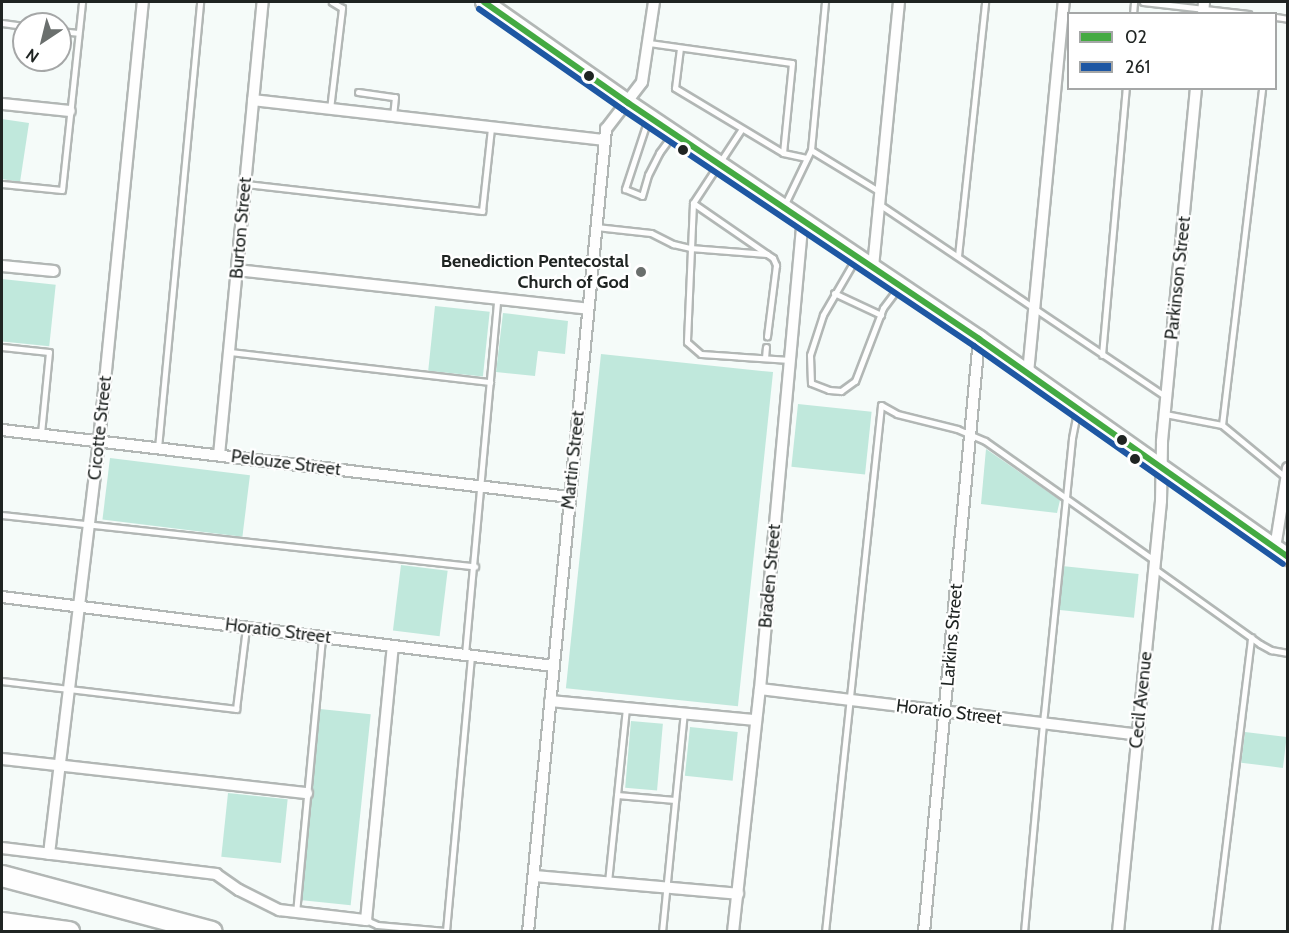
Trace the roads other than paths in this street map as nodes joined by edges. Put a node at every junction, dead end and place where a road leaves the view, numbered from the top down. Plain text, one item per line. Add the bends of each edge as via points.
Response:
1 (82, 2) edge
2 (143, 2) edge
3 (200, 2) edge
4 (263, 2) edge
5 (332, 2) edge
6 (484, 2) edge
7 (654, 2) edge
8 (825, 2) edge
9 (899, 2) edge
10 (986, 2) edge
11 (1064, 2) edge
12 (1143, 2) edge
13 (1204, 8) edge
14 (1233, 12) edge
15 (72, 32) edge
16 (78, 33) junction
17 (649, 43) junction
18 (680, 48) junction
19 (1126, 90) edge
20 (1196, 90) edge
21 (1262, 90) edge
22 (358, 92) dead end
23 (253, 100) junction
24 (628, 103) junction
25 (2, 104) edge
26 (330, 109) junction
27 (70, 111) junction
28 (393, 116) junction
29 (649, 117) junction
30 (491, 126) junction
31 (741, 130) junction
32 (674, 134) junction
33 (605, 140) junction
34 (811, 150) junction
35 (783, 153) junction
36 (806, 158) junction
37 (719, 164) junction
38 (2, 184) edge
39 (245, 184) junction
40 (879, 198) junction
41 (693, 203) junction
42 (783, 208) junction
43 (803, 221) junction
44 (596, 227) junction
45 (690, 248) junction
46 (767, 254) junction
47 (958, 256) junction
48 (857, 257) junction
49 (2, 266) edge
50 (873, 267) junction
51 (237, 270) junction
52 (54, 272) dead end
53 (899, 285) junction
54 (834, 293) junction
55 (497, 298) junction
56 (1034, 308) junction
57 (588, 309) junction
58 (881, 315) junction
59 (767, 336) dead end
60 (979, 339) junction
61 (2, 347) edge
62 (766, 347) dead end
63 (229, 352) junction
64 (1102, 355) junction
65 (765, 358) junction
66 (790, 360) junction
67 (1028, 373) junction
68 (490, 382) junction
69 (1167, 397) junction
70 (1078, 409) junction
71 (1165, 414) junction
72 (1222, 425) junction
73 (2, 430) edge
74 (41, 434) junction
75 (970, 434) junction
76 (99, 441) junction
77 (158, 448) junction
78 (219, 455) junction
79 (1162, 469) junction
80 (1287, 473) edge
81 (481, 485) junction
82 (1286, 493) edge
83 (570, 497) junction
84 (1067, 499) junction
85 (2, 514) edge
86 (90, 525) junction
87 (1281, 553) edge
88 (1155, 565) junction
89 (475, 566) junction
90 (2, 597) edge
91 (80, 607) junction
92 (246, 627) junction
93 (322, 637) junction
94 (1251, 637) junction
95 (393, 647) junction
96 (1287, 652) edge
97 (468, 656) junction
98 (554, 666) junction
99 (2, 681) edge
100 (69, 689) junction
101 (760, 689) junction
102 (848, 700) junction
103 (550, 701) junction
104 (627, 707) junction
105 (945, 712) junction
106 (684, 713) junction
107 (756, 720) junction
108 (1043, 723) junction
109 (1138, 735) junction
110 (2, 759) edge
111 (60, 765) junction
112 (307, 793) junction
113 (617, 795) junction
114 (675, 800) junction
115 (2, 848) edge
116 (49, 854) junction
117 (2, 876) edge
118 (534, 876) junction
119 (608, 882) junction
120 (666, 888) junction
121 (738, 894) junction
122 (296, 913) junction
123 (366, 920) junction
124 (2, 923) edge
125 (69, 932) edge
126 (212, 932) edge
127 (528, 932) edge
128 (662, 932) edge
129 (733, 932) edge
130 (825, 932) edge
131 (924, 932) edge
132 (1024, 932) edge
133 (1118, 932) edge
134 (1215, 932) edge

1 - 16 lane
2 - 76 street, Cicotte Street
3 - 77 lane
4 - 23 street, Burton Street
5 - 26 lane via 342,8
6 - 24 main road
7 - 17 street, Martin Street
8 - 34 lane
9 - 40 street
10 - 47 lane
11 - 56 street
12 - 13 lane
13 - 14 lane
15 - 16 lane
16 - 27 lane
17 - 18 lane
17 - 24 street, Martin Street via 642,82
18 - 31 lane via 675,88
18 - 35 lane via 792,63
19 - 64 lane
20 - 69 street, Parkinson Street
21 - 72 lane
22 - 28 lane via 395,97
23 - 26 street
23 - 39 street, Burton Street
24 - 29 main road
24 - 33 street, Martin Street via 610,121
25 - 27 street
26 - 28 street
27 - 38 lane via 62,190
28 - 30 street
29 - 32 main road
29 - 32 lane via 625,189 642,196 658,153
30 - 33 street
30 - 39 lane via 482,211
31 - 35 lane
31 - 37 lane
32 - 37 main road
33 - 44 street, Martin Street
34 - 36 lane
34 - 40 lane
35 - 36 lane
36 - 42 lane
37 - 41 lane
37 - 42 main road
39 - 51 street, Burton Street
40 - 47 lane
40 - 50 street
41 - 45 lane
41 - 46 lane
42 - 43 main road
43 - 48 main road
43 - 66 street, Braden Street
44 - 45 lane via 651,233
44 - 57 street, Martin Street
45 - 46 lane
45 - 65 lane via 687,342 701,354
46 - 59 lane via 776,265
47 - 56 lane
48 - 50 main road
48 - 54 lane
49 - 52 street
50 - 53 main road
51 - 55 street
51 - 63 street, Burton Street
53 - 58 lane
53 - 60 main road
54 - 58 lane
54 - 58 lane via 810,355 810,383 841,391 855,381
55 - 57 street
55 - 68 lane
56 - 64 lane
56 - 67 street
57 - 83 street, Martin Street
60 - 67 main road
60 - 75 street, Larkins Street
61 - 74 lane via 49,352
62 - 65 lane
63 - 68 lane
63 - 78 street, Burton Street
64 - 69 lane
65 - 66 lane
66 - 101 street, Braden Street
67 - 70 main road
68 - 81 lane
69 - 71 street, Parkinson Street
70 - 79 main road
70 - 84 lane
71 - 72 lane
71 - 79 street, Parkinson Street
72 - 80 lane
73 - 74 street, Pelouze Street
74 - 76 street, Pelouze Street
75 - 84 lane
75 - 102 lane via 897,414 881,405
75 - 105 street, Larkins Street
76 - 77 street, Pelouze Street
76 - 86 street, Cicotte Street
77 - 78 street, Pelouze Street
78 - 81 street, Pelouze Street
79 - 87 main road
79 - 88 street, Cecil Avenue
80 - 82 street
81 - 83 street, Pelouze Street
81 - 89 lane
82 - 87 street
83 - 98 street, Martin Street
84 - 88 lane
84 - 108 lane
85 - 86 lane
86 - 89 lane
86 - 91 street, Cicotte Street
88 - 94 lane
88 - 109 street, Cecil Avenue
89 - 97 lane
90 - 91 street, Horatio Street
91 - 92 street, Horatio Street
91 - 100 street, Cicotte Street
92 - 93 street, Horatio Street
92 - 100 lane via 236,709
93 - 95 street, Horatio Street
93 - 112 lane
94 - 96 lane via 1271,650
94 - 134 lane
95 - 97 street, Horatio Street
95 - 123 street
97 - 98 street, Horatio Street
97 - 123 lane via 446,931 377,925
98 - 103 street, Martin Street
99 - 100 lane
100 - 111 street, Cicotte Street
101 - 102 street, Horatio Street
101 - 107 street, Braden Street
102 - 105 street, Horatio Street
102 - 130 lane
103 - 104 street
103 - 118 street, Martin Street
104 - 106 street
104 - 113 lane
105 - 108 street, Horatio Street
105 - 131 street, Larkins Street
106 - 107 street
106 - 114 lane
107 - 121 street, Braden Street
108 - 109 street, Horatio Street
108 - 132 lane
109 - 133 street, Cecil Avenue
110 - 111 street
111 - 112 street
111 - 116 street, Cicotte Street
112 - 122 lane
113 - 114 lane
113 - 119 lane
114 - 120 lane
115 - 116 street
116 - 122 street via 216,874 263,903
117 - 126 highway
118 - 119 street
118 - 127 street, Martin Street
119 - 120 street
120 - 121 street
120 - 128 lane
121 - 129 street, Braden Street
122 - 123 street
124 - 125 highway

